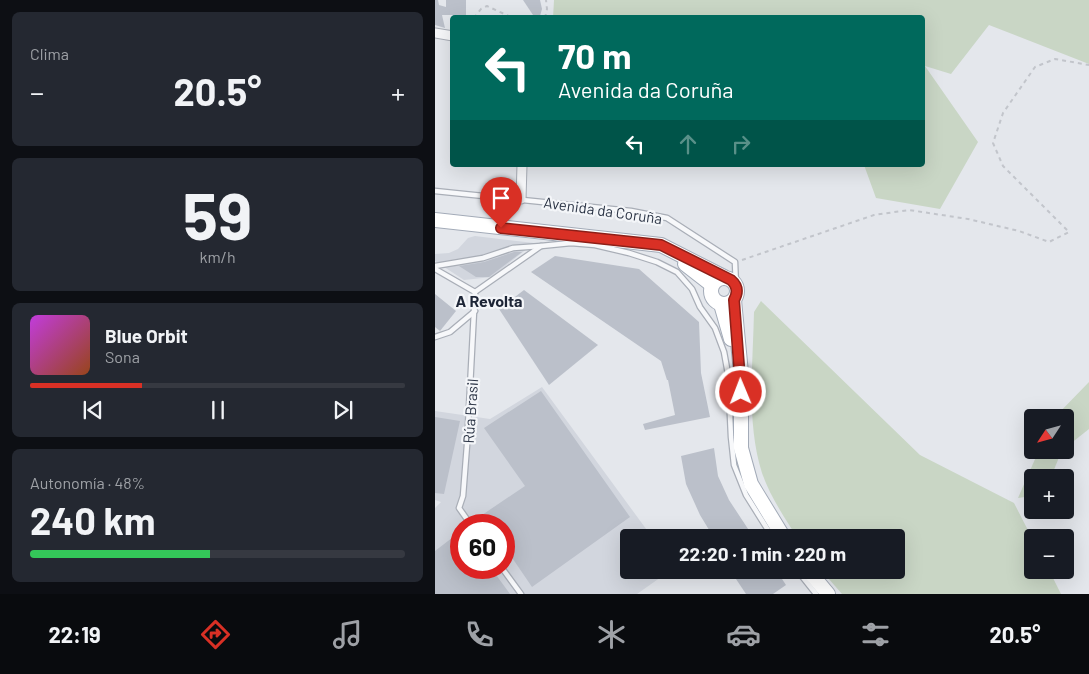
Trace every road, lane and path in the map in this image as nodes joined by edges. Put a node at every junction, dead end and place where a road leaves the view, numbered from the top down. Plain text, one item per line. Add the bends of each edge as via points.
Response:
1 (546, 0) edge
2 (476, 15) edge
3 (506, 15) edge
4 (546, 15) edge
5 (435, 33) edge
6 (450, 36) edge
7 (1089, 65) edge
8 (522, 167) edge
9 (435, 191) edge
10 (521, 199) junction
11 (435, 220) edge
12 (571, 242) junction
13 (654, 244) junction
14 (541, 246) junction
15 (735, 262) junction
16 (435, 267) edge
17 (724, 278) junction
18 (712, 285) junction
19 (475, 292) junction
20 (730, 297) junction
21 (475, 311) junction
22 (435, 337) edge
23 (463, 514) edge
24 (767, 529) edge
25 (778, 529) edge
26 (510, 579) edge
27 (804, 579) edge
28 (816, 579) edge
29 (521, 594) edge
30 (816, 594) edge
31 (828, 594) edge

1 - 4 path
2 - 3 path via 487,6
5 - 6 street
7 - 15 path via 1055,59 1035,67 1003,113 993,144 1003,166 1069,232 1049,242 968,219 909,210 874,215
8 - 10 street
9 - 10 lane, Avenida da Coruña
10 - 15 lane, Avenida da Coruña via 631,210 667,218
11 - 13 main road, Avenida da Coruña
12 - 13 lane, Avenida da Coruña
12 - 14 lane, Avenida da Coruña
12 - 24 lane, Avenida da Coruña via 595,245 657,262 677,272 692,289 715,328 724,352 734,465 746,495
13 - 17 main road, Avenida da Coruña
13 - 18 main road, Avenida da Coruña
14 - 16 lane via 513,248 483,258
14 - 19 lane, Avenida da Coruña
15 - 20 lane
16 - 19 lane
17 - 18 main road
17 - 20 main road, Avenida da Coruña via 731,280
18 - 20 main road via 711,295
19 - 21 lane, Rúa Brasil
20 - 25 main road via 741,373 741,448 751,484
21 - 22 lane via 450,332
21 - 23 lane, Rúa Brasil via 463,496 459,508
26 - 29 lane
27 - 30 lane
28 - 31 main road

